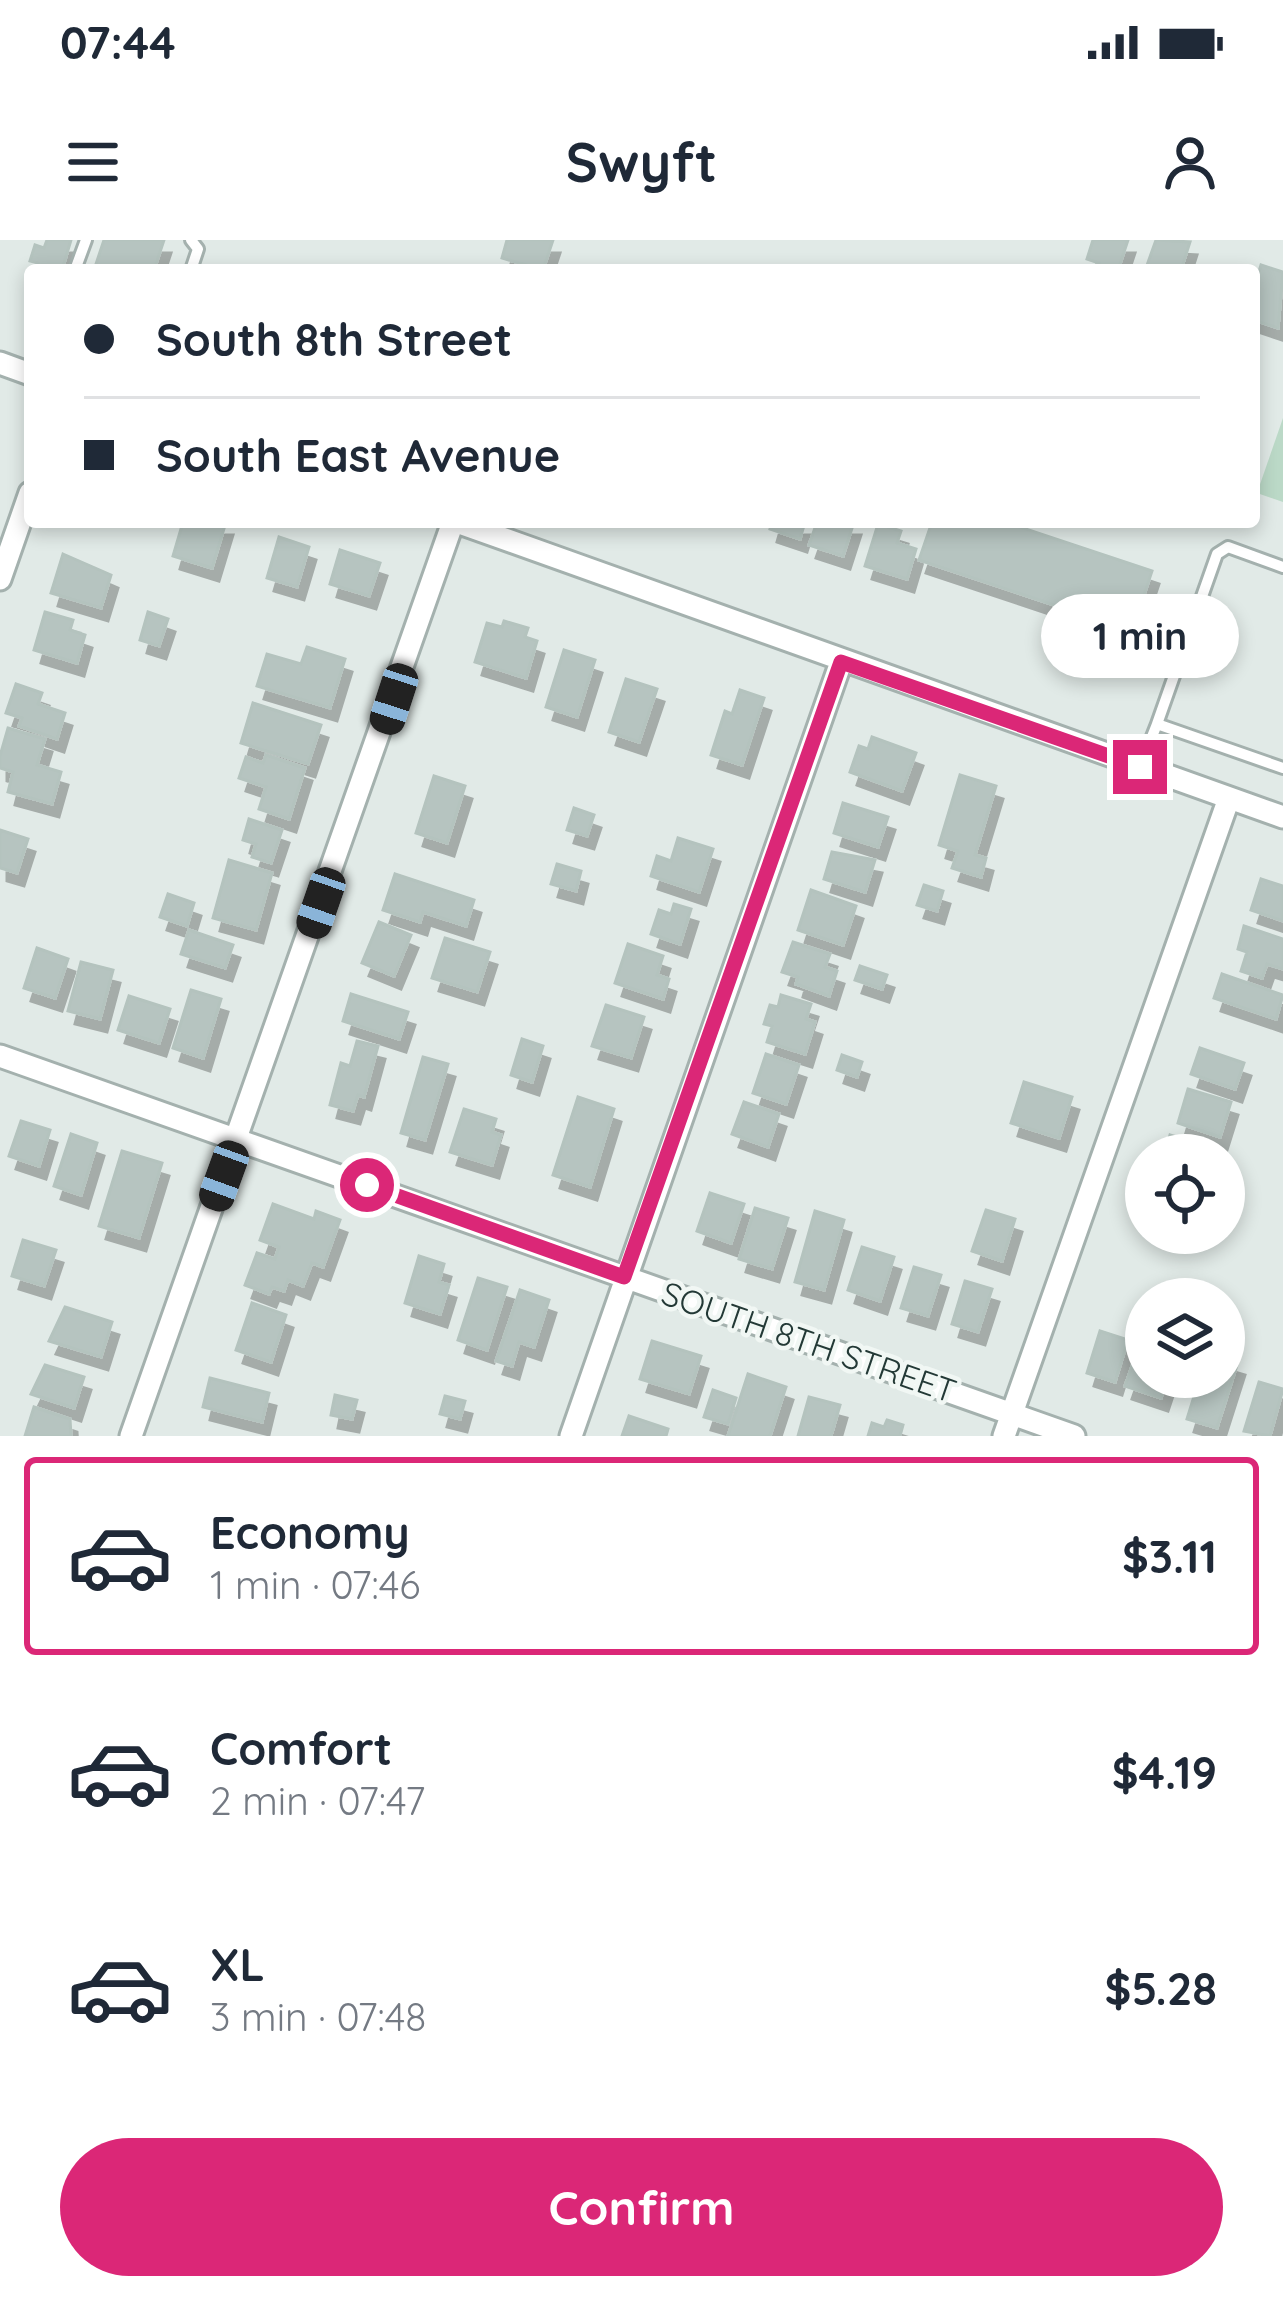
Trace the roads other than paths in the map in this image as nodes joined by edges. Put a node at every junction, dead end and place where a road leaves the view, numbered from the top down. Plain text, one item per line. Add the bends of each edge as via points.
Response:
1 (24, 510) edge
2 (453, 528) edge
3 (472, 528) edge
4 (1283, 567) edge
5 (0, 579) edge
6 (841, 662) junction
7 (1157, 724) junction
8 (1140, 767) junction
9 (1283, 768) edge
10 (1229, 799) junction
11 (1281, 809) edge
12 (0, 1056) edge
13 (238, 1138) junction
14 (624, 1277) junction
15 (1012, 1414) junction
16 (131, 1436) edge
17 (571, 1436) edge
18 (1004, 1436) edge
19 (1074, 1436) edge

1 - 5 street
2 - 13 street
3 - 6 street
4 - 7 lane via 1228,548 1217,554
6 - 8 street
6 - 14 street
7 - 8 lane
7 - 9 lane
8 - 10 street
10 - 11 street
10 - 15 street
12 - 13 street, SOUTH 8TH STREET
13 - 14 street, SOUTH 8TH STREET
13 - 16 street
14 - 15 street, SOUTH 8TH STREET
14 - 17 street
15 - 18 street
15 - 19 street, SOUTH 8TH STREET

